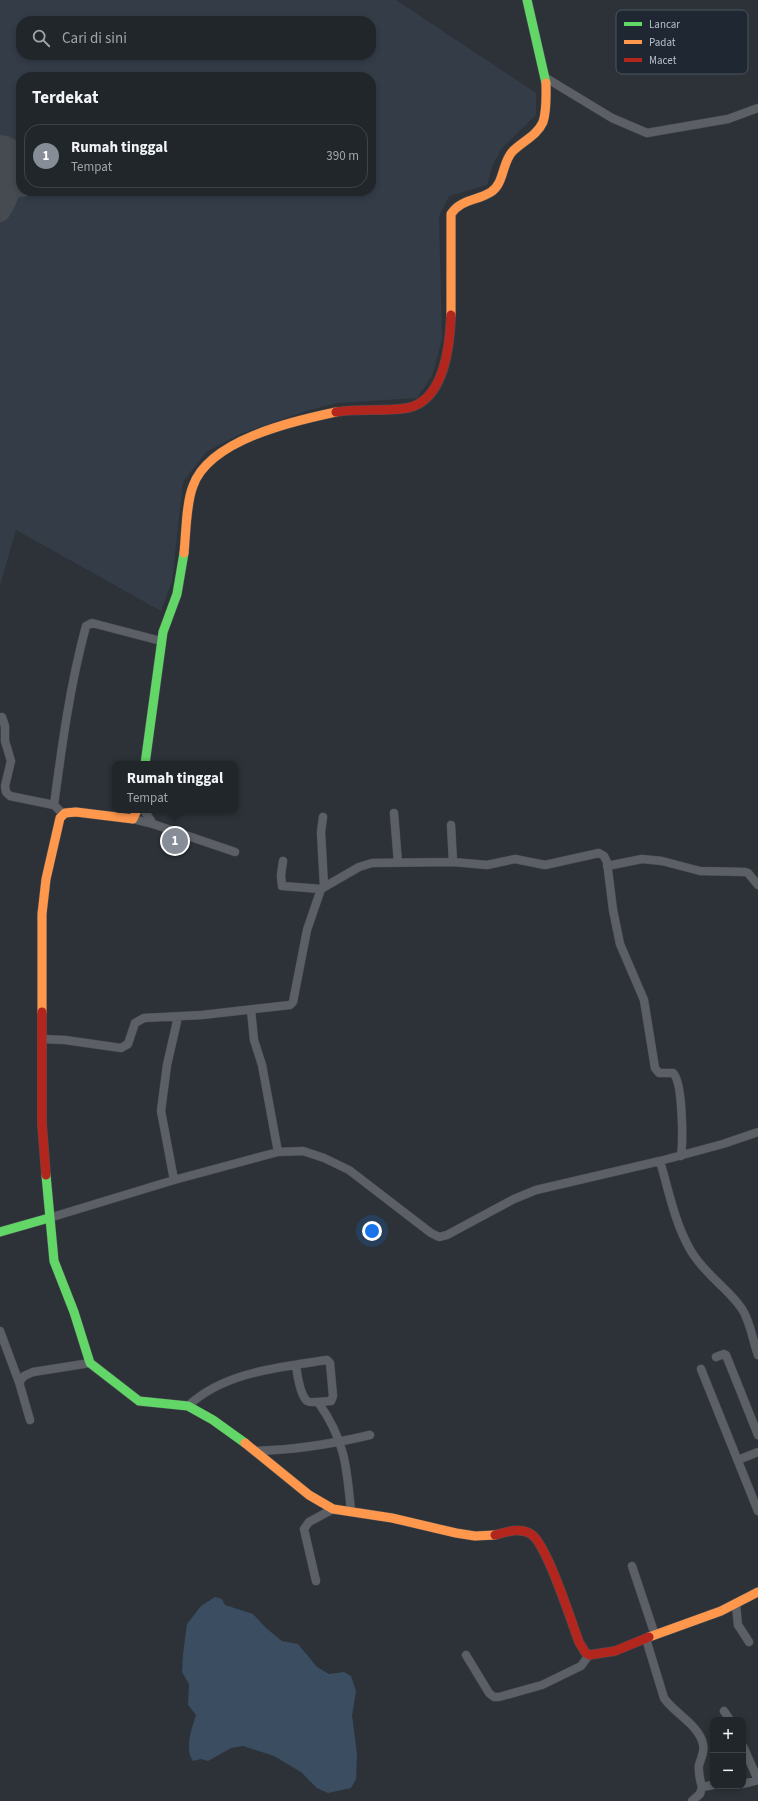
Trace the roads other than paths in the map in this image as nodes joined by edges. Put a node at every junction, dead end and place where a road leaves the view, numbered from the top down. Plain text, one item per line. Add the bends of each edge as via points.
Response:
1 (527, 0) edge
2 (546, 78) junction
3 (758, 108) edge
4 (161, 640) junction
5 (2, 717) dead end
6 (145, 761) edge
7 (54, 805) junction
8 (62, 813) junction
9 (136, 813) edge
10 (146, 813) edge
11 (394, 813) dead end
12 (323, 817) dead end
13 (133, 819) junction
14 (153, 824) junction
15 (451, 825) dead end
16 (235, 852) dead end
17 (283, 861) dead end
18 (452, 862) junction
19 (398, 863) junction
20 (607, 866) junction
21 (758, 885) edge
22 (323, 887) junction
23 (251, 1010) junction
24 (178, 1017) junction
25 (43, 1039) junction
26 (758, 1132) edge
27 (278, 1152) junction
28 (681, 1156) junction
29 (660, 1161) junction
30 (174, 1180) junction
31 (50, 1218) junction
32 (0, 1232) edge
33 (0, 1331) edge
34 (757, 1350) edge
35 (716, 1357) dead end
36 (90, 1363) junction
37 (296, 1364) junction
38 (701, 1369) dead end
39 (19, 1382) junction
40 (318, 1402) junction
41 (188, 1406) junction
42 (30, 1420) dead end
43 (370, 1435) dead end
44 (758, 1435) edge
45 (341, 1442) junction
46 (255, 1451) junction
47 (758, 1452) edge
48 (738, 1460) junction
49 (333, 1509) junction
50 (758, 1511) edge
51 (352, 1512) junction
52 (632, 1566) dead end
53 (316, 1580) dead end
54 (758, 1592) edge
55 (736, 1605) junction
56 (655, 1634) junction
57 (646, 1639) junction
58 (749, 1642) dead end
59 (466, 1655) dead end
60 (590, 1655) junction
61 (724, 1711) dead end
62 (728, 1717) edge
63 (746, 1753) edge
64 (758, 1780) edge
65 (746, 1783) edge
66 (710, 1786) edge
67 (702, 1787) junction
68 (692, 1801) edge

1 - 2 street
2 - 3 street via 612,118 647,133 728,119
2 - 4 street via 545,114 542,124 533,136 511,153 492,192 462,203 451,214 452,303 444,363 431,394 415,406 342,411 293,424 234,446 208,463 196,477 191,491 180,581
4 - 6 street
4 - 7 street via 92,623 86,626 76,660
5 - 7 street via 11,761 6,792 10,796
7 - 8 street
8 - 13 street via 76,812
8 - 25 street via 43,897
9 - 13 street
10 - 14 street
11 - 19 street
12 - 22 street
13 - 14 street
14 - 16 street
15 - 18 street
17 - 22 street via 282,886
18 - 19 street
18 - 20 street via 487,865 515,859 545,865 599,853 604,856
19 - 22 street via 366,864
20 - 21 street via 642,860 658,861 700,871 745,872
20 - 28 street via 620,944 644,1000 655,1068 659,1074 673,1073 678,1081 683,1126
22 - 23 street via 307,930 292,1004 286,1007
23 - 24 street
23 - 27 street via 254,1040 262,1065
24 - 25 street via 139,1020 128,1044 121,1048
24 - 30 street via 167,1065 161,1111
25 - 31 street via 42,1118
26 - 28 street
27 - 29 street via 303,1151 336,1163 349,1170 424,1228 439,1236 455,1232 514,1199 536,1190
27 - 30 street
28 - 29 street
29 - 34 street via 677,1221 690,1250 741,1308 752,1329
30 - 31 street
31 - 32 street
31 - 36 street via 54,1261
33 - 39 street
35 - 44 street via 726,1355
36 - 39 street via 33,1372
36 - 41 street via 139,1401
37 - 40 street via 305,1398 309,1402
37 - 40 street via 327,1360 330,1363 333,1399
37 - 41 street via 246,1376 211,1388
38 - 48 street
39 - 42 street
40 - 45 street
41 - 46 street via 223,1427
43 - 45 street
45 - 46 street via 316,1447
45 - 51 street
46 - 49 street via 309,1495
47 - 48 street
48 - 50 street
49 - 51 street
49 - 53 street via 309,1522 304,1529
51 - 60 street via 392,1518 456,1534 489,1536 516,1530 532,1534 544,1550 579,1642
52 - 56 street
54 - 55 street
55 - 56 street
55 - 58 street via 738,1625
56 - 57 street
57 - 60 street via 614,1651
57 - 67 street via 664,1698 668,1705 689,1723 702,1741 703,1754 699,1772
59 - 60 street via 494,1697 542,1685 581,1666
61 - 62 street
63 - 64 street
64 - 65 street
66 - 67 street
67 - 68 street via 700,1794

